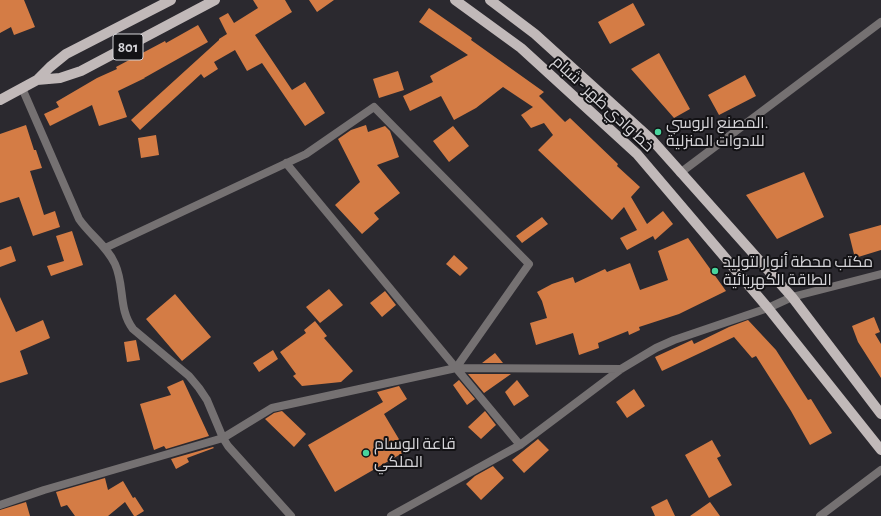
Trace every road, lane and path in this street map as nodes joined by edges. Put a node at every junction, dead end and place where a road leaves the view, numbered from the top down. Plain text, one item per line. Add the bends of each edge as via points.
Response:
1 (171, 0) edge
2 (215, 0) edge
3 (455, 0) edge
4 (490, 0) edge
5 (881, 22) edge
6 (37, 80) junction
7 (22, 88) junction
8 (0, 100) edge
9 (286, 163) junction
10 (680, 173) junction
11 (105, 248) junction
12 (881, 274) edge
13 (792, 297) junction
14 (768, 308) junction
15 (456, 368) junction
16 (621, 369) junction
17 (881, 414) edge
18 (223, 438) junction
19 (520, 445) junction
20 (881, 450) edge
21 (881, 470) edge
22 (0, 505) edge
23 (291, 516) edge
24 (391, 516) edge
25 (820, 516) edge

1 - 6 main road, 801 via 66,54
2 - 6 main road, 801 via 81,71 60,78
3 - 14 main road, خط وادي ظهر - شبام via 521,48 637,154
4 - 10 main road, خط وادي ظهر - شبام via 535,34 605,97 652,140
5 - 10 street
6 - 7 main road, 801
7 - 8 main road, 801
7 - 11 street via 79,219
9 - 11 street
9 - 15 street
9 - 15 street via 306,154 374,107 529,264
10 - 13 main road, خط وادي ظهر - شبام
11 - 18 street via 116,265 124,310 132,329 200,388
12 - 13 street
13 - 14 street
13 - 17 main road, خط وادي ظهر - شبام
14 - 16 street via 674,340 644,354
14 - 20 main road, خط وادي ظهر - شبام
15 - 16 street
15 - 18 street via 272,408
15 - 19 street
16 - 19 street
18 - 22 street
18 - 23 street via 234,454
19 - 24 street
21 - 25 street

